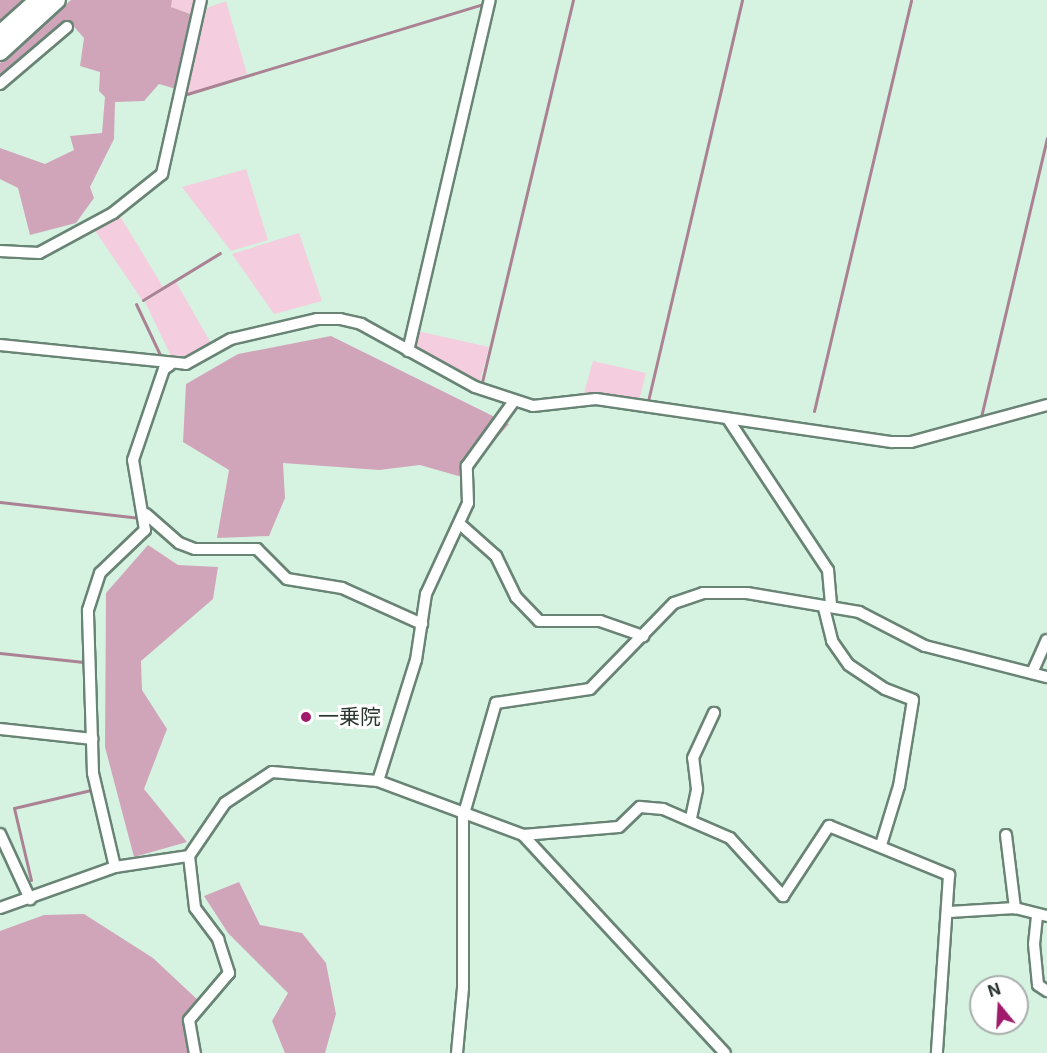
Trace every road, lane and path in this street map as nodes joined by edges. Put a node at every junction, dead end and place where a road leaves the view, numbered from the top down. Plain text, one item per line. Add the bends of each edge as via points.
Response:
1 (38, 0) edge
2 (57, 0) edge
3 (201, 0) edge
4 (490, 0) edge
5 (67, 27) dead end
6 (0, 34) edge
7 (0, 52) edge
8 (0, 84) edge
9 (0, 251) edge
10 (0, 345) edge
11 (408, 351) junction
12 (170, 365) junction
13 (513, 401) junction
14 (1047, 405) edge
15 (728, 419) junction
16 (146, 514) junction
17 (461, 525) junction
18 (827, 608) junction
19 (422, 624) junction
20 (643, 636) junction
21 (1047, 640) edge
22 (1032, 673) junction
23 (1047, 677) edge
24 (714, 713) dead end
25 (0, 729) edge
26 (92, 739) junction
27 (378, 782) junction
28 (463, 817) junction
29 (691, 818) junction
30 (0, 834) edge
31 (523, 835) junction
32 (1006, 835) dead end
33 (881, 845) junction
34 (189, 856) junction
35 (115, 867) junction
36 (30, 899) junction
37 (0, 908) edge
38 (1015, 908) junction
39 (949, 912) junction
40 (1042, 916) edge
41 (1047, 991) edge
42 (195, 1053) edge
43 (457, 1053) edge
44 (725, 1053) edge
45 (937, 1053) edge

1 - 6 main road
2 - 7 main road
3 - 9 street via 162,174 113,213 39,254
4 - 11 street
5 - 8 street
10 - 12 street
11 - 12 street via 361,324 317,319 231,339 186,364
11 - 13 street
12 - 16 street via 164,369 133,460 136,495
13 - 15 street via 561,407 596,399
13 - 17 street via 467,466 468,503
14 - 15 street via 911,442
15 - 18 street via 828,570
16 - 19 street via 179,543 195,549 257,549 287,579 342,588
16 - 26 street via 145,530 135,544 100,573 92,588
17 - 19 street via 426,594
17 - 20 street via 496,556 516,597 540,621 600,621
18 - 20 street via 747,593 703,593 683,597
18 - 22 street via 859,612 925,646
18 - 33 street via 832,641 849,665 885,690 914,700 899,786
19 - 27 street
20 - 28 street via 590,689 496,703
21 - 22 street
22 - 23 street
24 - 29 street via 693,759 697,789
25 - 26 street
26 - 35 street via 93,773
27 - 28 street
27 - 34 street via 272,772 225,803
28 - 31 street
28 - 43 street via 464,988
29 - 31 street via 640,807 619,827
29 - 33 street via 730,838 783,896 830,826
30 - 36 street
31 - 44 street
32 - 38 street
33 - 39 street via 949,875
34 - 35 street
34 - 42 street via 195,908 218,939 229,973 189,1020
35 - 36 street
36 - 37 street
38 - 39 street
38 - 40 street
39 - 45 street via 940,945
40 - 41 street via 1034,944 1038,985

